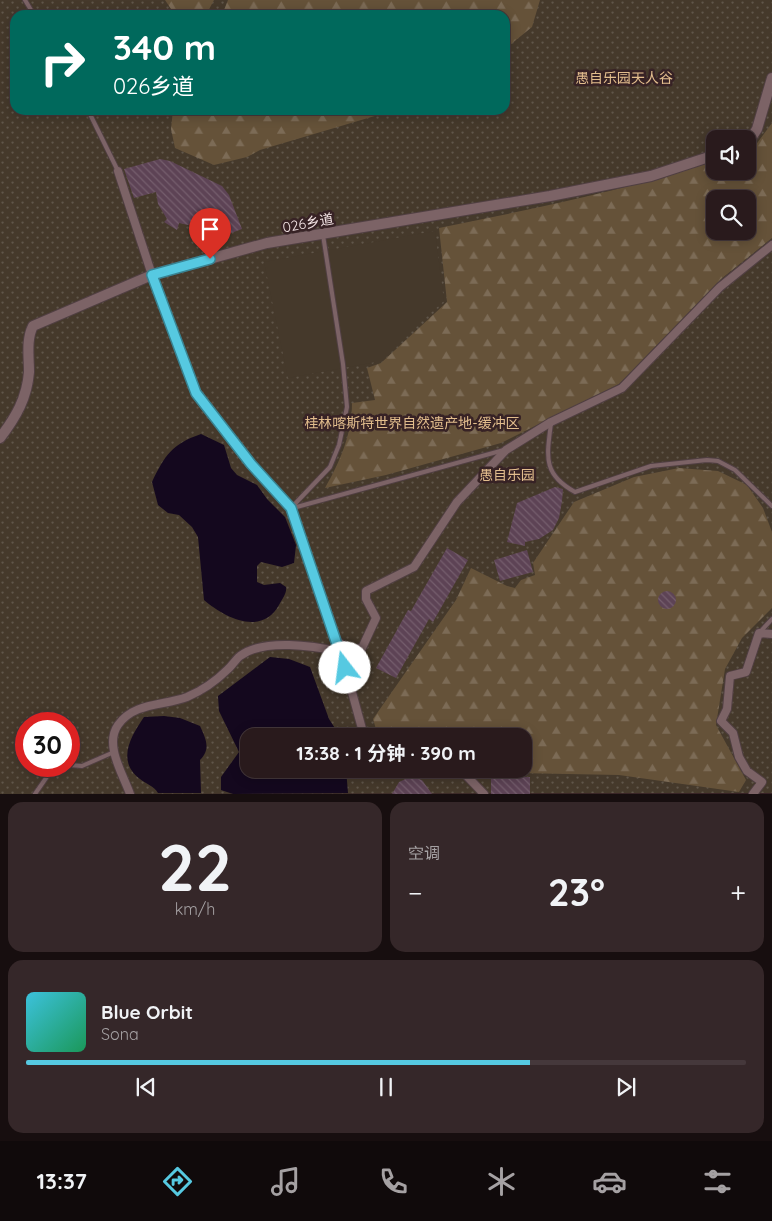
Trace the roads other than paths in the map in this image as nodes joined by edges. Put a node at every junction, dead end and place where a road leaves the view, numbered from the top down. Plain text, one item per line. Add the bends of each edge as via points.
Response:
1 (772, 78) edge
2 (90, 115) edge
3 (756, 131) edge
4 (706, 159) edge
5 (118, 171) joint
6 (323, 234) junction
7 (772, 245) edge
8 (152, 275) junction
9 (551, 422) junction
10 (0, 438) edge
11 (506, 450) junction
12 (771, 505) edge
13 (291, 508) junction
14 (772, 510) edge
15 (772, 620) edge
16 (759, 633) junction
17 (772, 634) edge
18 (338, 642) junction
19 (341, 652) junction
20 (362, 728) edge
21 (114, 752) junction
22 (80, 766) edge
23 (48, 777) edge
24 (469, 778) edge
25 (36, 794) edge
26 (130, 794) edge
27 (484, 794) edge
28 (753, 794) edge

1 - 3 street
2 - 5 lane
4 - 6 street, 026乡道 via 651,176 550,196
5 - 8 street
6 - 8 street, 026乡道 via 267,244
6 - 13 lane via 347,407 339,445 330,467
7 - 9 street via 720,287 622,388
8 - 10 street, 026乡道 via 33,326 26,391 17,414
8 - 13 street via 196,393 251,464
9 - 11 street
9 - 12 lane via 548,451 551,472 557,481 575,492 651,466 707,460 718,461 735,470
11 - 13 lane
11 - 18 street via 457,502 414,567 366,591 366,599 376,617 362,648 352,650
12 - 14 lane
13 - 18 street
15 - 16 lane
16 - 17 street
16 - 28 street via 746,672 730,676 727,709 721,721 732,733 747,771 762,782
18 - 19 street
19 - 20 street
19 - 21 street via 288,645 260,648 241,655 228,670 199,691 128,715 113,738
21 - 22 lane
21 - 26 street
23 - 25 lane
24 - 27 street

